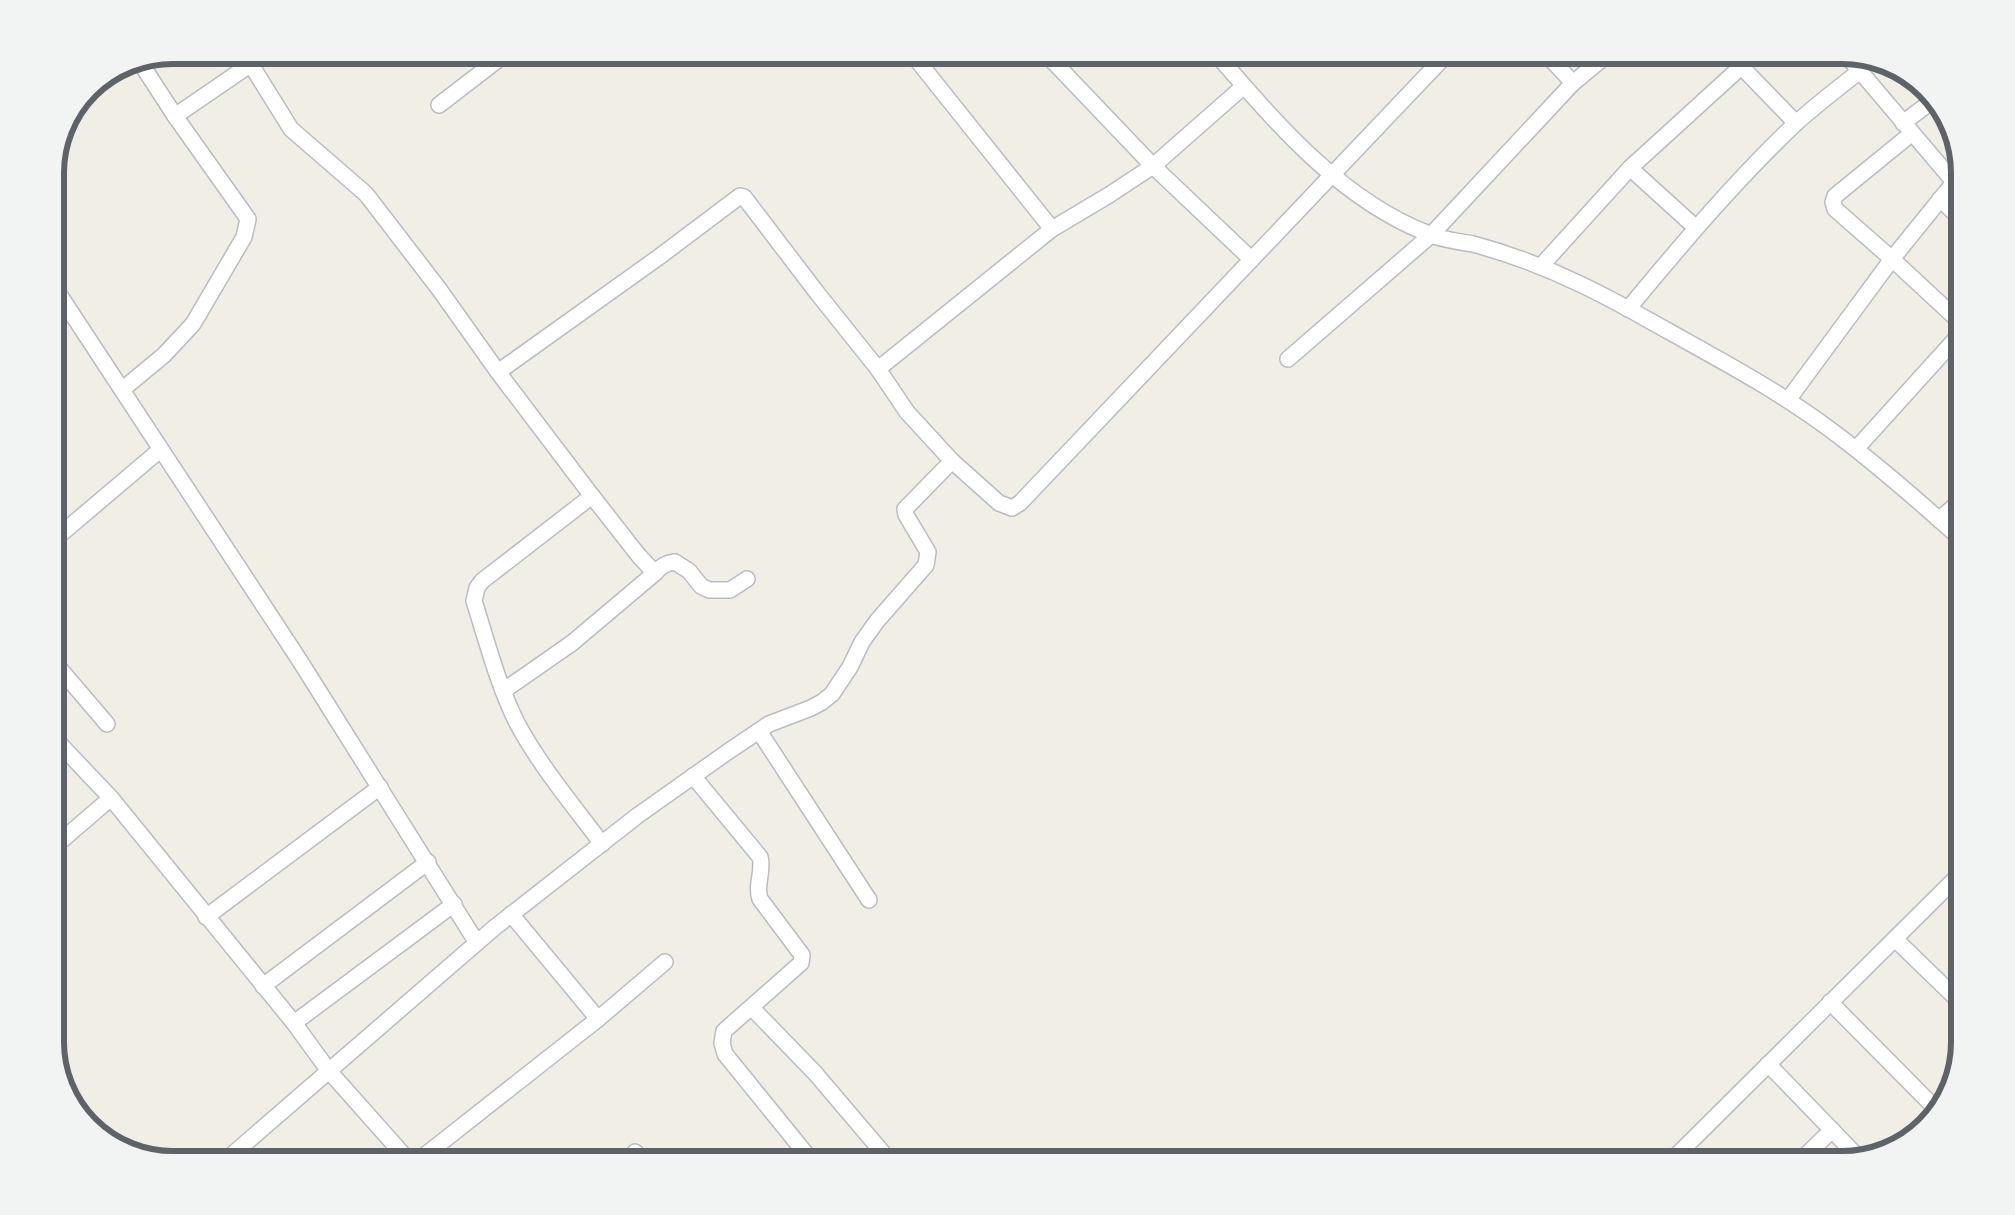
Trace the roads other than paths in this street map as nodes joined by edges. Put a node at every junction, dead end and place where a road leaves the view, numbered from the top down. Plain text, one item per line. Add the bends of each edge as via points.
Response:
1 (242, 64) edge
2 (251, 64) edge
3 (493, 64) edge
4 (920, 64) edge
5 (1056, 64) edge
6 (1225, 64) edge
7 (1437, 64) edge
8 (1556, 64) edge
9 (1596, 64) edge
10 (1743, 64) edge
11 (1855, 65) edge
12 (1741, 66) junction
13 (144, 68) edge
14 (1860, 71) junction
15 (1573, 83) junction
16 (1244, 86) junction
17 (1928, 105) edge
18 (440, 106) dead end
19 (175, 116) junction
20 (1796, 123) junction
21 (1907, 128) junction
22 (1152, 166) junction
23 (1630, 168) junction
24 (1951, 172) edge
25 (1332, 174) junction
26 (1951, 185) edge
27 (1940, 199) junction
28 (1951, 209) edge
29 (1695, 227) junction
30 (1052, 229) junction
31 (1431, 235) junction
32 (1251, 259) junction
33 (1892, 259) junction
34 (1541, 266) junction
35 (64, 301) edge
36 (1628, 309) junction
37 (1951, 314) edge
38 (1951, 344) edge
39 (1288, 359) dead end
40 (878, 369) junction
41 (498, 372) junction
42 (123, 389) junction
43 (1788, 400) junction
44 (1856, 449) junction
45 (160, 450) junction
46 (952, 461) junction
47 (592, 496) junction
48 (1951, 509) edge
49 (1939, 520) junction
50 (1951, 530) edge
51 (64, 531) edge
52 (655, 573) junction
53 (747, 579) dead end
54 (64, 674) edge
55 (503, 691) junction
56 (106, 724) dead end
57 (759, 731) junction
58 (64, 748) edge
59 (693, 776) junction
60 (380, 787) junction
61 (111, 798) junction
62 (64, 838) edge
63 (602, 844) junction
64 (428, 862) junction
65 (1951, 883) edge
66 (869, 900) dead end
67 (454, 904) junction
68 (512, 914) junction
69 (206, 917) junction
70 (1895, 939) junction
71 (477, 943) junction
72 (664, 962) dead end
73 (264, 986) junction
74 (1951, 992) edge
75 (1830, 1002) junction
76 (752, 1008) junction
77 (598, 1019) junction
78 (294, 1023) junction
79 (1768, 1064) junction
80 (329, 1071) junction
81 (1932, 1105) edge
82 (1832, 1130) junction
83 (1852, 1150) edge
84 (236, 1151) edge
85 (401, 1151) edge
86 (421, 1151) edge
87 (804, 1151) edge
88 (881, 1151) edge
89 (1681, 1151) edge
90 (1810, 1151) edge

1 - 19 street
2 - 41 street via 292,129 366,194 440,289
3 - 18 street
4 - 30 street
5 - 22 street
6 - 16 street
7 - 25 street
8 - 15 street
9 - 15 street
10 - 12 street
11 - 14 street
12 - 20 street
12 - 23 street
13 - 19 street
14 - 20 street
14 - 21 street
15 - 31 street
16 - 22 street
16 - 25 street
17 - 21 street
19 - 42 street via 244,211 248,226 193,324 164,355
20 - 29 street
21 - 24 street
21 - 33 street via 1832,202 1835,209
22 - 30 street
22 - 32 street
23 - 29 street
23 - 34 street
25 - 31 street via 1364,200
25 - 32 street
26 - 27 street
27 - 28 street
27 - 33 street
29 - 36 street
30 - 40 street
31 - 34 street
31 - 39 street
32 - 46 street via 1020,504 1012,508 999,503
33 - 37 street
33 - 43 street
34 - 36 street
35 - 42 street
36 - 43 street
38 - 44 street
40 - 41 street via 742,196
40 - 46 street via 908,412
41 - 47 street
42 - 45 street
43 - 44 street
44 - 49 street
45 - 51 street
45 - 60 street
46 - 57 street via 905,509 928,552 926,565 876,621 832,694 811,708
47 - 52 street
47 - 55 street via 477,588 474,601
48 - 49 street
49 - 50 street
52 - 53 street via 661,566 675,562 689,571 702,586 716,591 730,590
52 - 55 street via 572,643
54 - 56 street
55 - 63 street via 532,747
57 - 59 street
57 - 66 street
58 - 61 street
59 - 63 street
59 - 76 street via 760,857 760,899 802,955 802,963
60 - 64 street
60 - 69 street
61 - 62 street
61 - 69 street
63 - 68 street
64 - 67 street
64 - 73 street
65 - 70 street
67 - 71 street
67 - 78 street
68 - 71 street
68 - 77 street
69 - 73 street
70 - 74 street
70 - 75 street
71 - 80 street
72 - 77 street
73 - 78 street
75 - 79 street
75 - 81 street
76 - 87 street via 724,1031 725,1054
76 - 88 street via 815,1073
77 - 86 street
78 - 80 street
79 - 82 street
79 - 89 street
80 - 84 street
80 - 85 street
82 - 83 street
82 - 90 street

